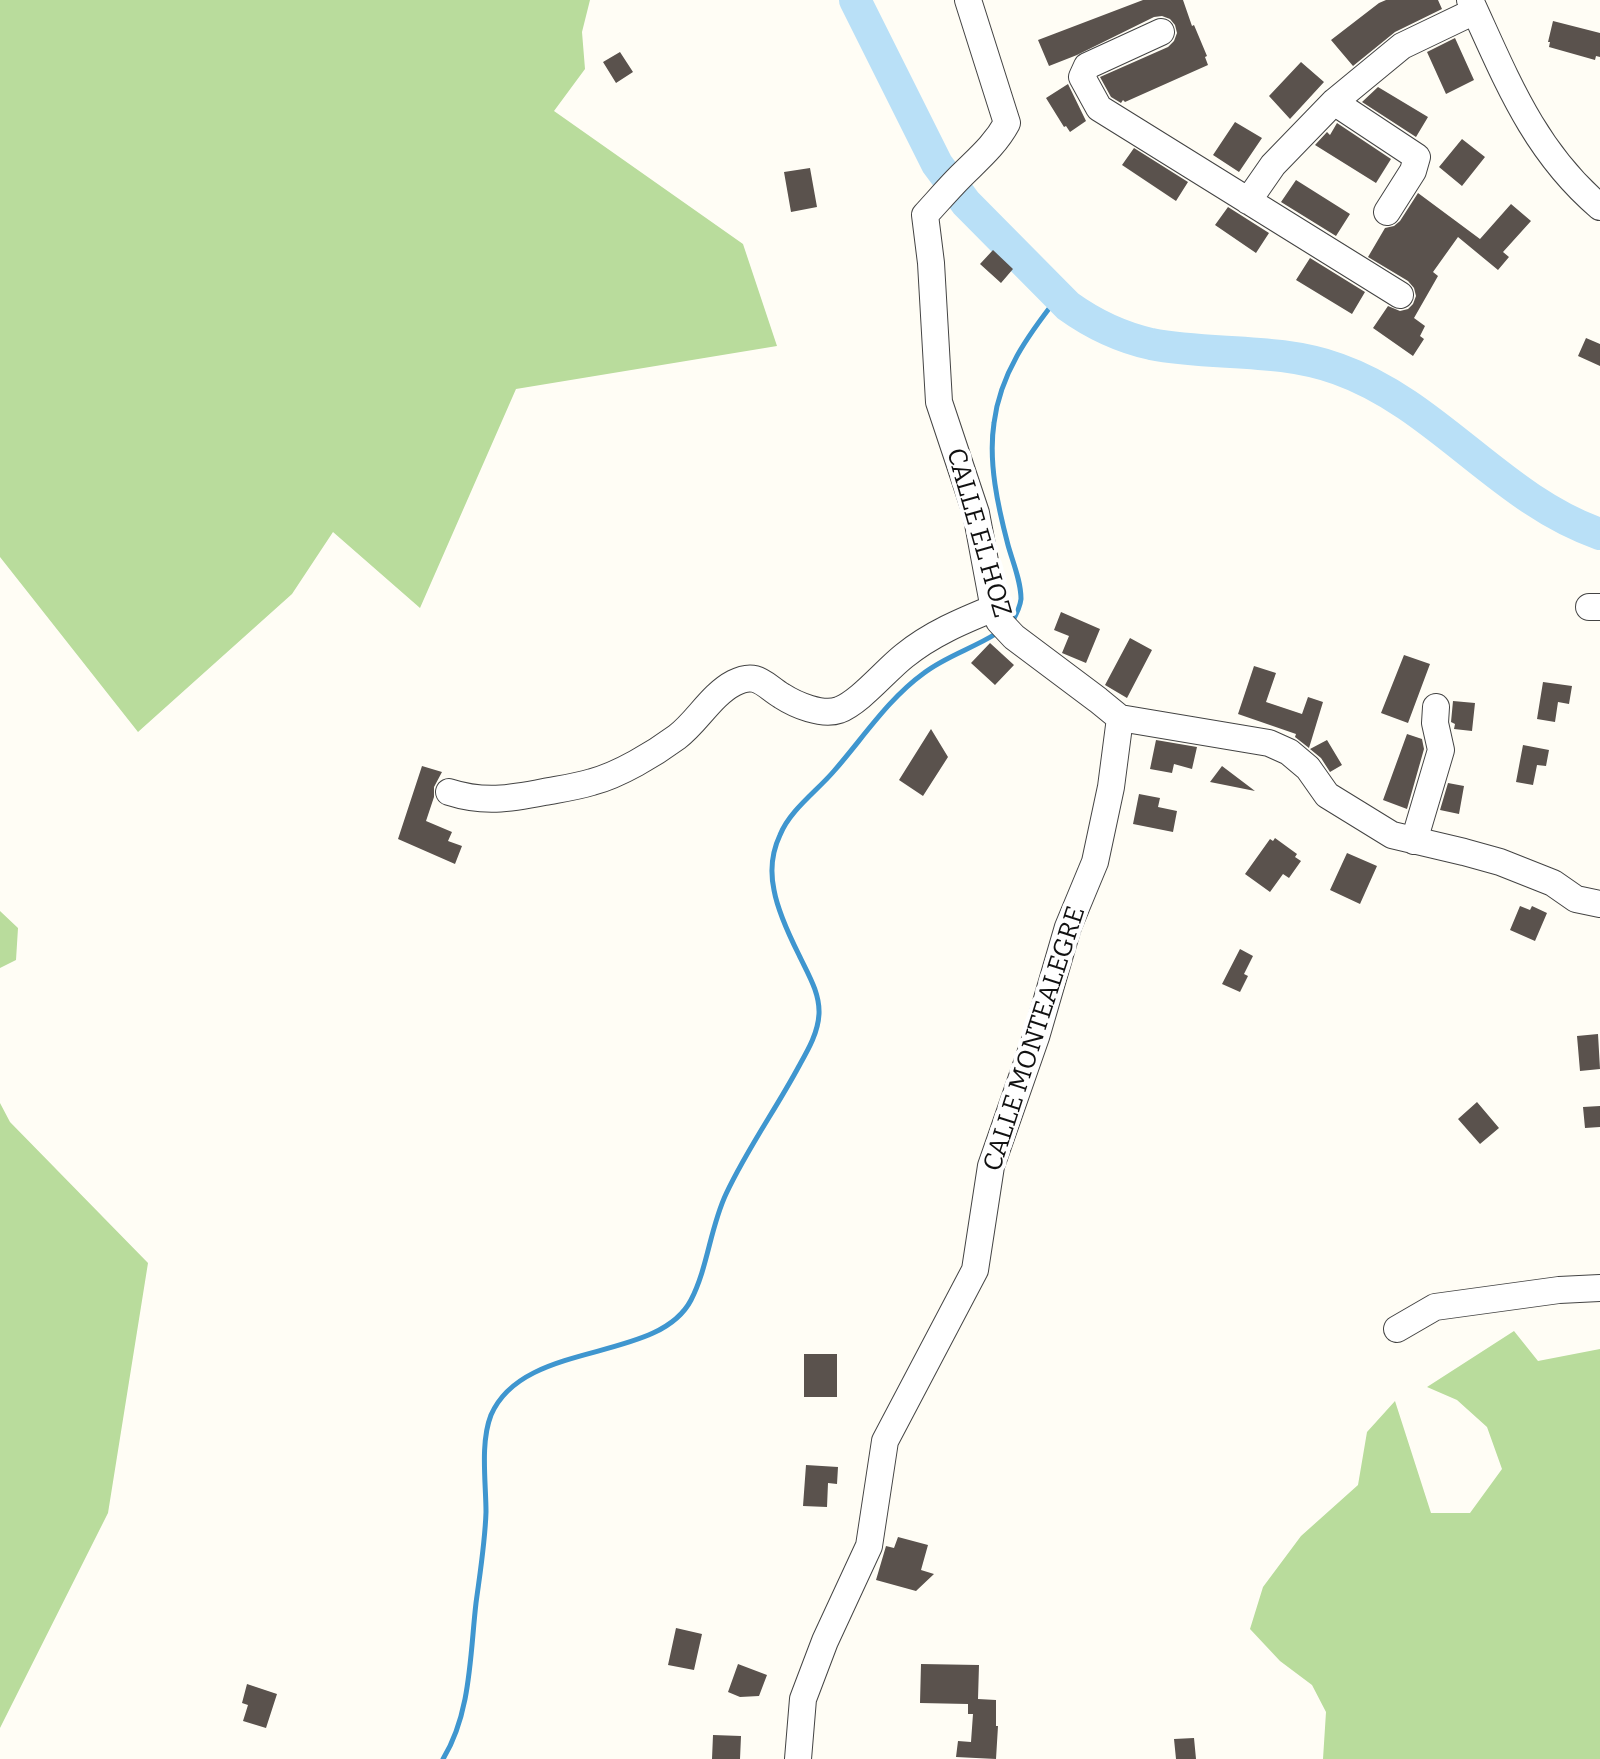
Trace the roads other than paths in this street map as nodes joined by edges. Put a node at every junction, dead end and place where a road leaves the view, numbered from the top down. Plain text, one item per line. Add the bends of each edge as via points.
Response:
1 (968, 0) edge
2 (1473, 6) edge
3 (1161, 32) dead end
4 (1334, 102) junction
5 (1248, 201) junction
6 (1600, 207) edge
7 (1387, 212) dead end
8 (1400, 295) dead end
9 (1002, 622) junction
10 (1436, 707) dead end
11 (1120, 718) junction
12 (449, 792) dead end
13 (1414, 841) junction
14 (1600, 904) edge
15 (1600, 1288) edge
16 (1397, 1329) dead end
17 (798, 1759) edge

1 - 9 street, CALLE EL HOZ via 1007,123 983,156 925,215 939,402 976,513
2 - 4 street via 1402,46
2 - 6 street via 1534,131 1553,160
3 - 5 street via 1087,66 1082,77 1099,108
4 - 5 street via 1273,165
4 - 7 street via 1417,157
5 - 8 street
9 - 11 street, CALLE EL HOZ
9 - 12 street via 963,620 928,638 836,711 816,712 749,677 723,690 679,736 594,782 485,800
10 - 13 street via 1441,750
11 - 13 street, CALLE EL HOZ via 1269,743 1308,768 1327,795 1392,835
11 - 17 street, CALLE MONTEALEGRE via 1095,862 1068,927 991,1166 975,1270 885,1441 869,1546 803,1699
13 - 14 street, CALLE EL HOZ via 1500,862 1553,883 1576,899
15 - 16 street via 1435,1307

